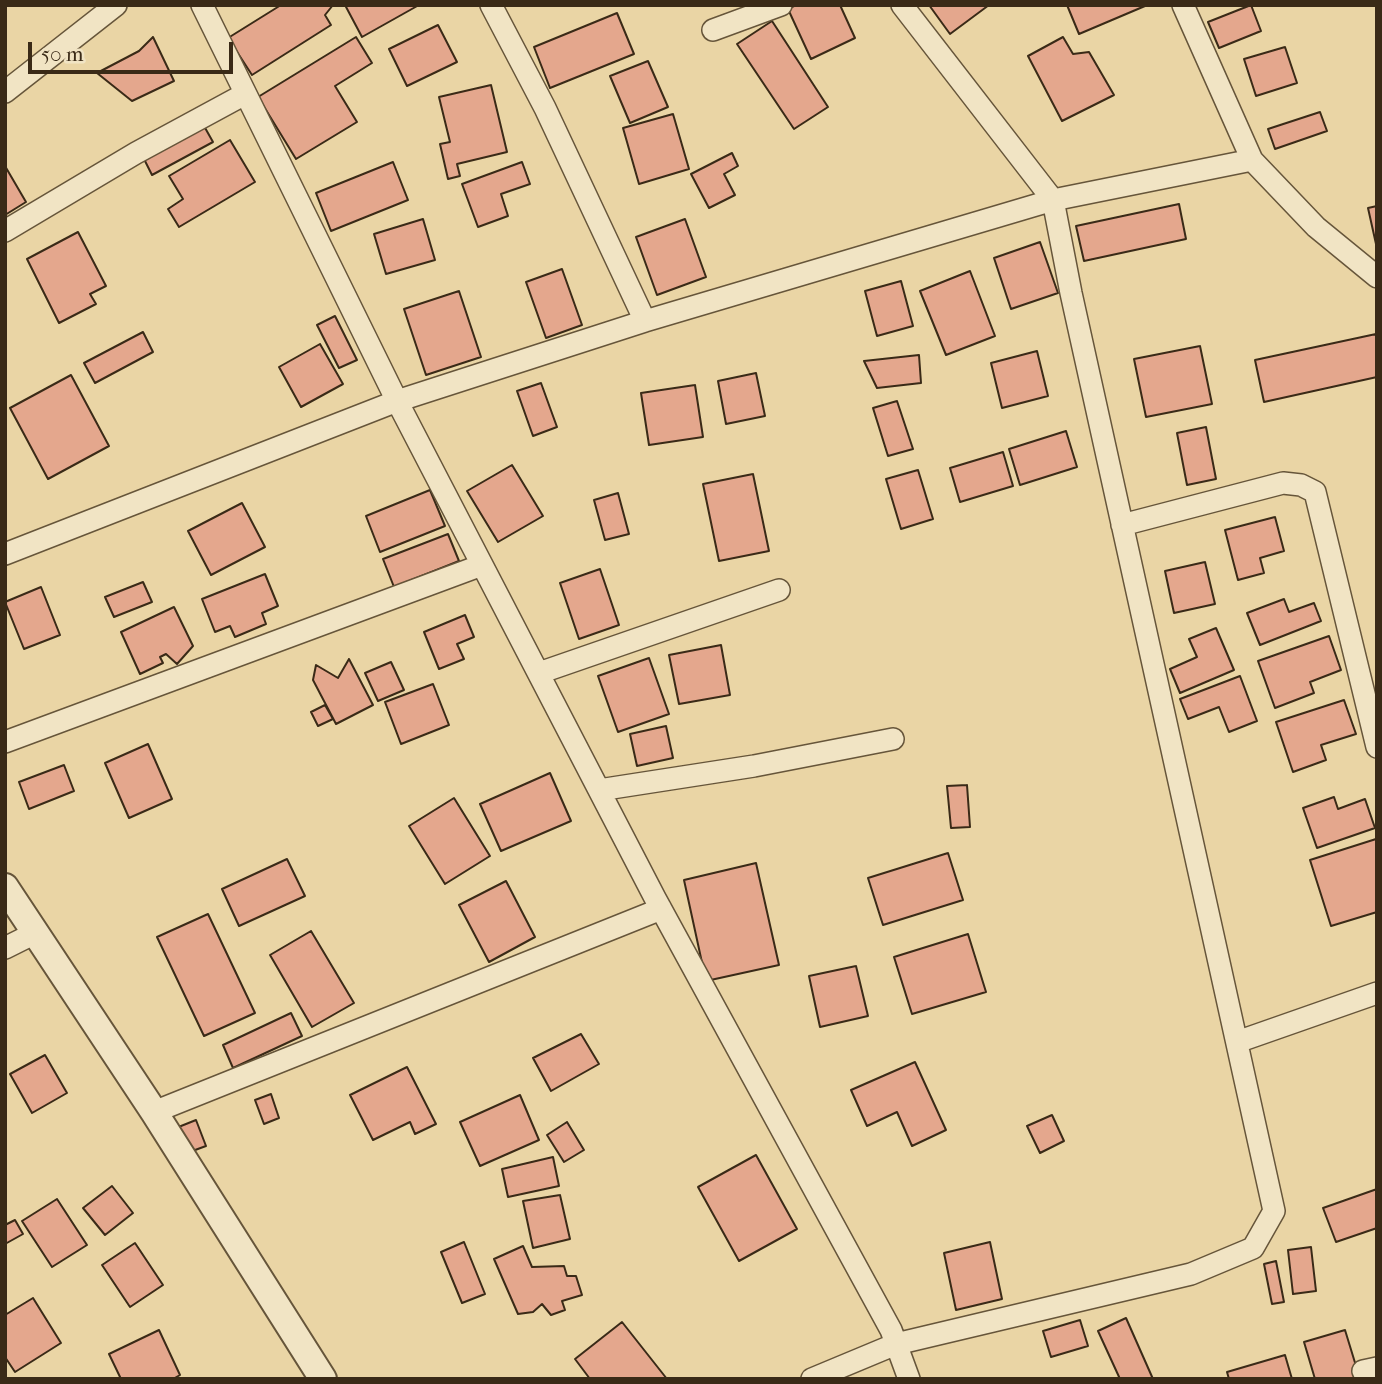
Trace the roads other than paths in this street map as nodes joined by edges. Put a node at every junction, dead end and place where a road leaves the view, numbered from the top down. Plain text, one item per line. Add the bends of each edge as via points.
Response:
1 (116, 5) edge
2 (202, 5) edge
3 (491, 5) edge
4 (780, 5) edge
5 (902, 5) edge
6 (1183, 5) edge
7 (713, 30) dead end
8 (5, 92) edge
9 (245, 94) junction
10 (1252, 160) junction
11 (1053, 200) junction
12 (5, 231) edge
13 (1377, 277) edge
14 (645, 321) junction
15 (397, 401) junction
16 (1122, 525) junction
17 (5, 554) edge
18 (482, 565) junction
19 (779, 590) dead end
20 (538, 673) junction
21 (893, 739) dead end
22 (5, 742) edge
23 (1377, 747) edge
24 (599, 790) junction
25 (5, 887) edge
26 (661, 909) junction
27 (34, 933) junction
28 (5, 948) edge
29 (1377, 993) edge
30 (1237, 1042) junction
31 (154, 1112) junction
32 (896, 1343) junction
33 (323, 1379) edge
34 (812, 1379) edge
35 (909, 1379) edge

1 - 8 street
2 - 9 street
3 - 14 street
4 - 7 street
5 - 11 street
6 - 10 street
9 - 12 street
9 - 15 street
10 - 11 street
10 - 13 street via 1316,227
11 - 14 street
11 - 16 street
14 - 15 street
15 - 17 street
15 - 18 street
16 - 23 street via 1283,483 1315,492
16 - 30 street
18 - 20 street
18 - 22 street
19 - 20 street
20 - 24 street
21 - 24 street
24 - 26 street
25 - 27 street
26 - 31 street
26 - 32 street
27 - 28 street
27 - 31 street
29 - 30 street
30 - 32 street via 1274,1211 1252,1248 1191,1274
31 - 33 street
32 - 34 street
32 - 35 street

